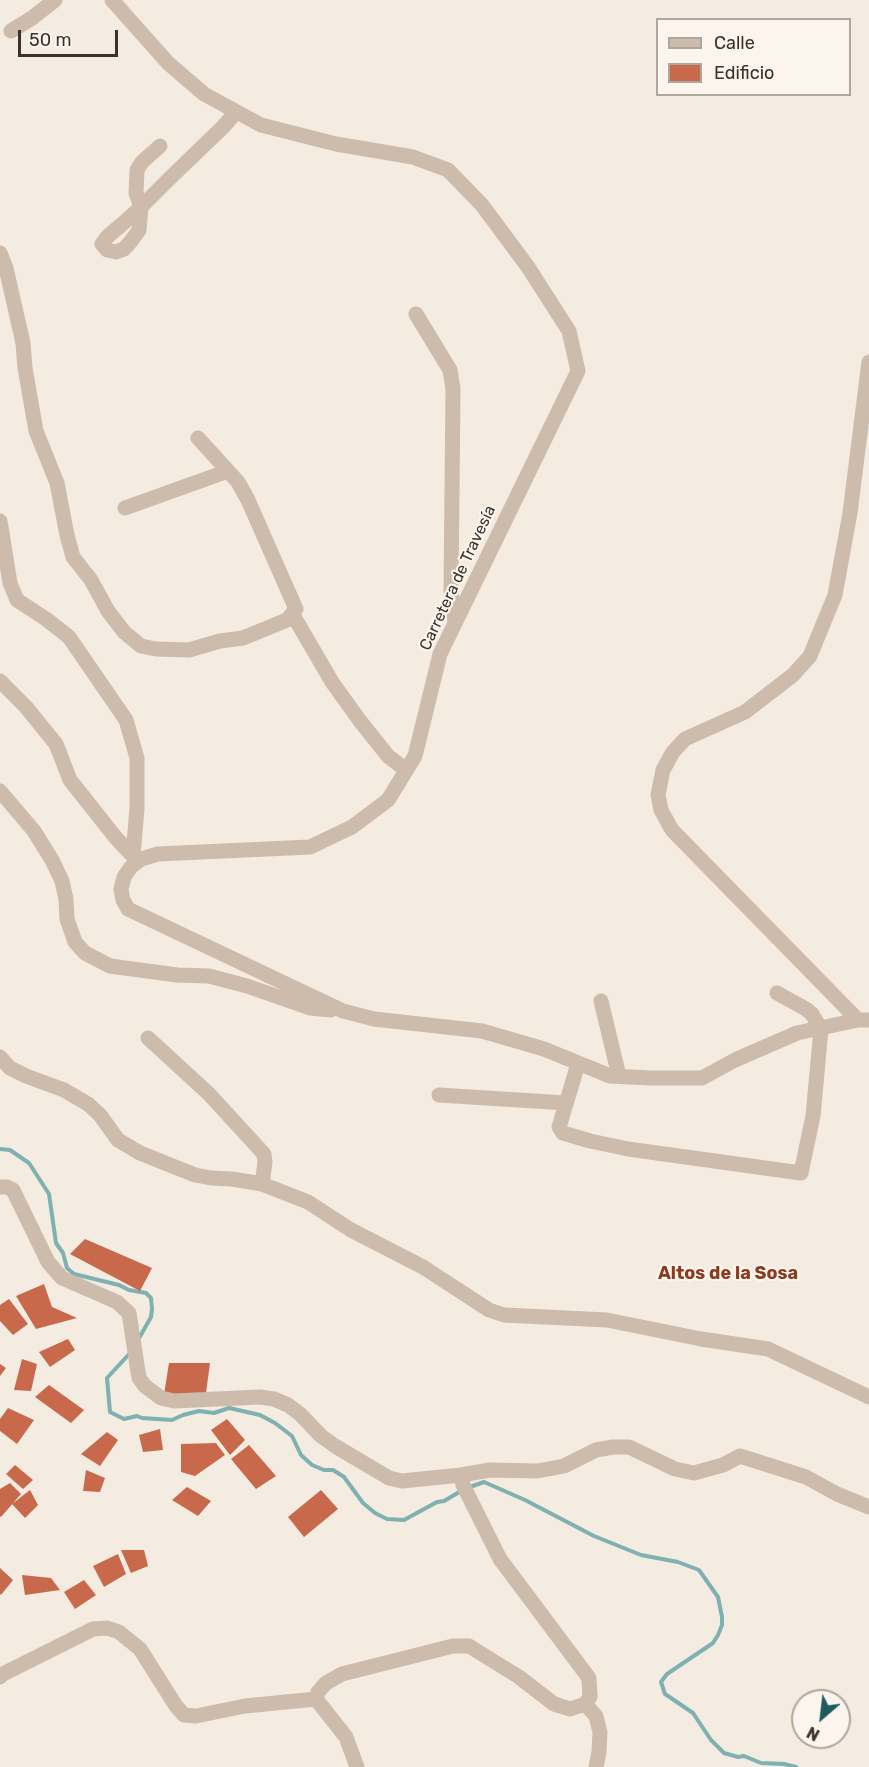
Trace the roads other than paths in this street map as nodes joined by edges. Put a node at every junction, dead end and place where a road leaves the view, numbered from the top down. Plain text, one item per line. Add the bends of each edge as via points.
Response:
1 (55, 0) edge
2 (112, 0) edge
3 (11, 31) dead end
4 (236, 112) junction
5 (160, 146) dead end
6 (0, 254) edge
7 (416, 314) dead end
8 (869, 362) edge
9 (198, 438) dead end
10 (228, 471) junction
11 (125, 508) dead end
12 (0, 521) edge
13 (293, 615) junction
14 (455, 623) junction
15 (0, 681) edge
16 (406, 770) junction
17 (0, 791) edge
18 (137, 858) junction
19 (777, 993) dead end
20 (601, 1001) dead end
21 (343, 1011) junction
22 (864, 1020) edge
23 (821, 1029) junction
24 (148, 1038) dead end
25 (0, 1058) edge
26 (578, 1064) junction
27 (619, 1076) junction
28 (439, 1095) dead end
29 (566, 1103) junction
30 (262, 1184) junction
31 (0, 1187) edge
32 (869, 1397) edge
33 (462, 1480) junction
34 (869, 1507) edge
35 (0, 1677) edge
36 (316, 1699) junction
37 (585, 1704) junction
38 (357, 1767) edge
39 (596, 1767) edge

1 - 3 street
2 - 4 street, Carretera de Travesía via 177,71 204,94
4 - 5 street via 141,207 136,193 137,170
4 - 14 street, Carretera de Travesía via 261,125 336,144 413,157 448,170 482,205 570,331 578,371
6 - 13 street via 23,343 36,431 57,483 73,557 124,632 141,646 189,650 243,639
7 - 14 street via 450,370 453,389 451,591
8 - 22 street via 850,513 835,595 810,656 793,675 745,712 685,739 663,770 658,795 672,830
9 - 10 street
10 - 11 street
10 - 13 street via 248,500 296,609
12 - 18 street via 10,583 17,600 69,637 126,720 137,758
13 - 16 street via 360,721 387,756
14 - 16 street, Carretera de Travesía via 440,654 415,756
15 - 18 street via 56,744 70,780
16 - 18 street, Carretera de Travesía via 388,800 352,827 310,847
17 - 21 street via 34,831 52,860 62,880 67,919 75,942 85,953 110,966 209,976 310,1008
18 - 21 street via 121,889 128,909
19 - 23 street via 806,1009
20 - 27 street
21 - 26 street via 374,1019 482,1031 544,1049
22 - 23 street
23 - 27 street via 797,1033 702,1078
23 - 29 street via 813,1116 801,1173 628,1149 562,1133
24 - 30 street via 264,1154
25 - 30 street via 10,1068 88,1104 118,1140 140,1153 195,1175
26 - 27 street
26 - 29 street
28 - 29 street
30 - 32 street via 308,1202 351,1230 423,1267 489,1310 504,1315 607,1320 768,1349
31 - 33 street via 13,1190 48,1262 62,1278 117,1302 129,1313 137,1373 145,1386 161,1398 274,1399 300,1414 335,1446 389,1478
33 - 34 street via 490,1470 537,1471 564,1466 596,1450 629,1447 675,1469 694,1473 740,1456 806,1478
33 - 37 street via 500,1559 589,1678 590,1697
35 - 36 street via 93,1629 107,1628 119,1632 140,1649 184,1715
36 - 37 street via 326,1683 342,1674 453,1646 469,1646 554,1704 570,1709
36 - 38 street via 346,1737
37 - 39 street via 596,1716 600,1732

